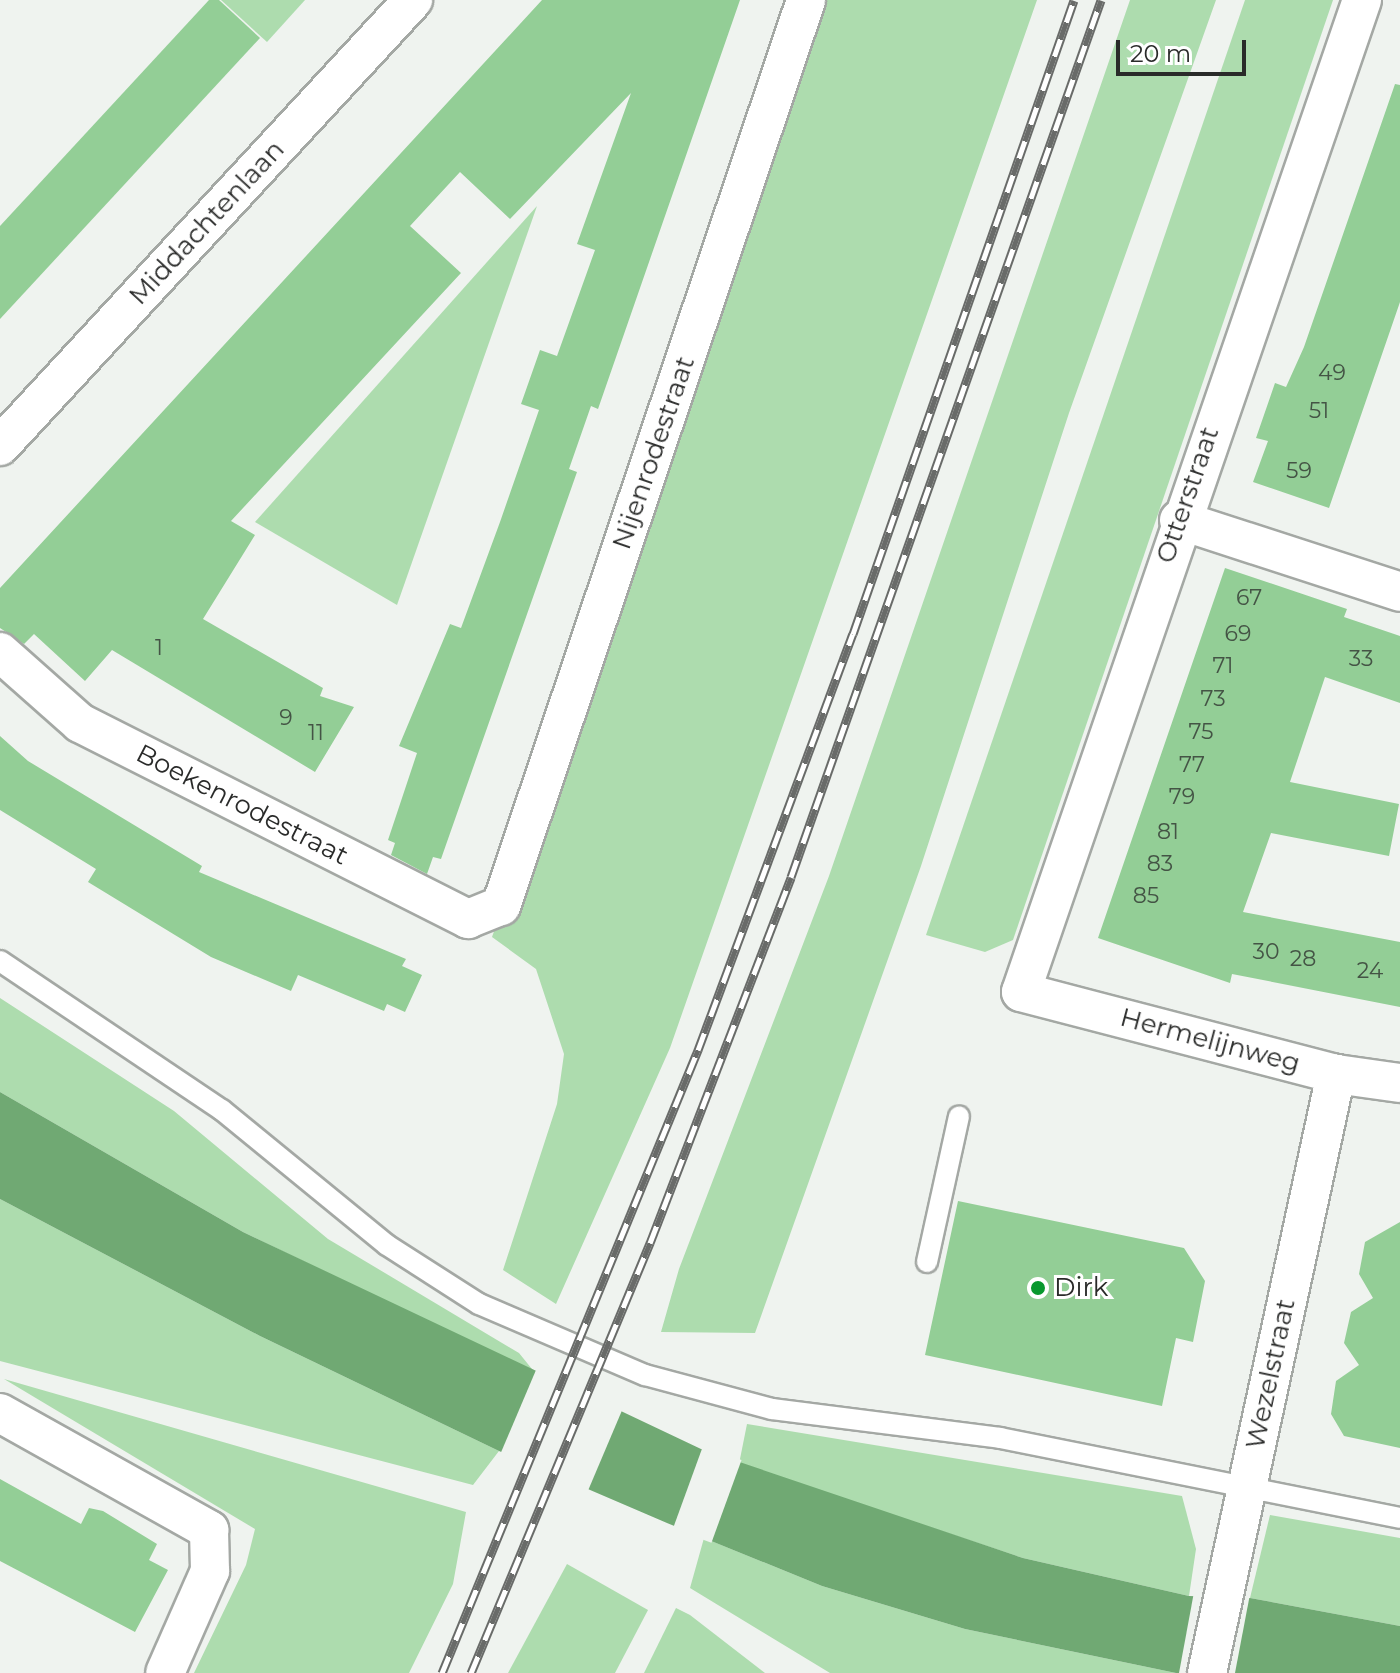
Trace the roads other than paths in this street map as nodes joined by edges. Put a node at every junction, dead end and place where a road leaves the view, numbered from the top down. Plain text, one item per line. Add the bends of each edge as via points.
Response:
1 (413, 0) edge
2 (806, 0) edge
3 (1362, 0) edge
4 (0, 446) edge
5 (1179, 520) junction
6 (1400, 592) edge
7 (0, 652) edge
8 (501, 906) joint
9 (0, 961) edge
10 (1021, 992) joint
11 (1336, 1074) junction
12 (1400, 1083) edge
13 (959, 1116) dead end
14 (927, 1262) dead end
15 (0, 1413) edge
16 (1247, 1487) junction
17 (1400, 1518) edge
18 (165, 1673) edge
19 (1207, 1673) edge

1 - 4 street, Middachtenlaan
2 - 8 street, Nijenrodestraat
3 - 5 street, Otterstraat
5 - 6 street
5 - 10 street, Otterstraat
7 - 8 street, Boekenrodestraat via 80,723 468,919
9 - 16 lane via 222,1110 387,1245 466,1296 645,1375 772,1409 1000,1438
10 - 11 street, Hermelijnweg
11 - 12 street, Hermelijnweg
11 - 16 street, Wezelstraat
13 - 14 lane
15 - 18 street via 209,1530 210,1571
16 - 17 lane
16 - 19 street, Wezelstraat

